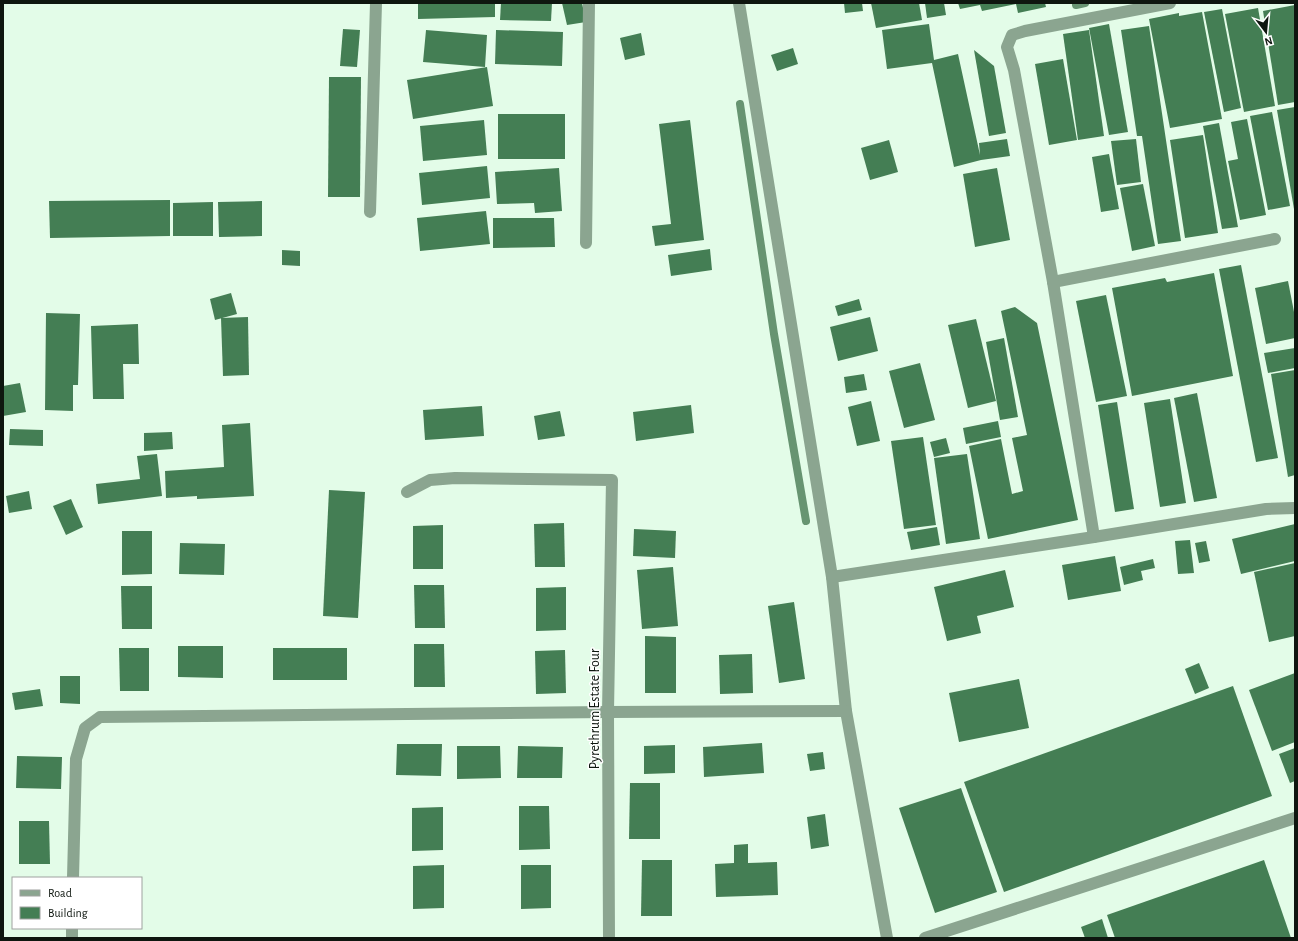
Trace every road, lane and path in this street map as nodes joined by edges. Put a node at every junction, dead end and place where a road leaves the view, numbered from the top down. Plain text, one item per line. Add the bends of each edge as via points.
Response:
1 (376, 3) edge
2 (589, 3) edge
3 (739, 3) edge
4 (1170, 3) edge
5 (370, 212) dead end
6 (1276, 239) dead end
7 (586, 243) dead end
8 (1053, 282) junction
9 (407, 492) dead end
10 (1295, 508) edge
11 (1094, 537) junction
12 (832, 577) junction
13 (846, 711) junction
14 (608, 712) junction
15 (1295, 818) edge
16 (73, 877) edge
17 (609, 938) edge
18 (887, 938) edge
19 (925, 938) edge

1 - 5 street
2 - 7 street
3 - 12 street
4 - 8 street via 1012,35 1007,47 1014,70
6 - 8 street
8 - 11 street
9 - 14 street, Pyrethrum Estate Four via 430,480 455,478 612,480
10 - 11 street via 1266,509
11 - 12 street
12 - 13 street
13 - 14 street
13 - 18 street
14 - 16 street via 100,717 85,728 76,759
14 - 17 street, Pyrethrum Estate Four
15 - 19 street

